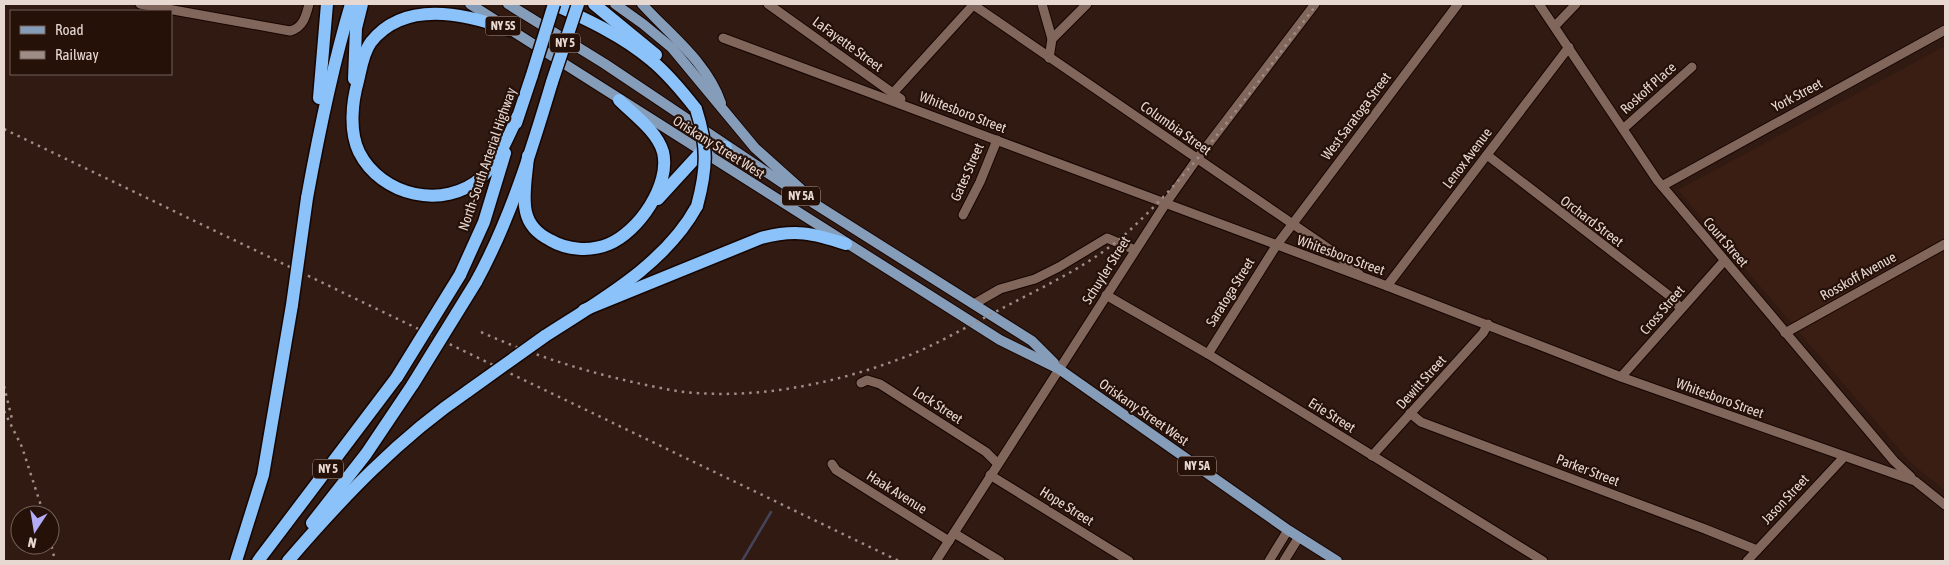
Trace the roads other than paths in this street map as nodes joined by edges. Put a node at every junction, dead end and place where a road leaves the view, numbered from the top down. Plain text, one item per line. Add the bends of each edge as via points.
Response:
1 (140, 4) edge
2 (309, 4) edge
3 (327, 4) edge
4 (351, 4) edge
5 (362, 4) edge
6 (470, 4) edge
7 (508, 4) edge
8 (554, 4) edge
9 (578, 4) edge
10 (594, 4) edge
11 (615, 4) edge
12 (642, 4) edge
13 (768, 4) edge
14 (973, 4) edge
15 (1042, 4) edge
16 (1087, 4) edge
17 (1315, 4) edge
18 (1458, 4) edge
19 (1539, 4) edge
20 (1576, 4) edge
21 (170, 6) edge
22 (541, 24) joint
23 (1555, 26) junction
24 (510, 30) junction
25 (1945, 30) edge
26 (724, 38) dead end
27 (1052, 39) junction
28 (537, 47) joint
29 (1569, 47) junction
30 (1049, 58) junction
31 (1692, 67) dead end
32 (893, 93) junction
33 (354, 96) junction
34 (620, 100) junction
35 (911, 107) junction
36 (696, 109) junction
37 (724, 111) junction
38 (518, 116) junction
39 (1623, 129) junction
40 (997, 140) junction
41 (726, 147) junction
42 (315, 152) junction
43 (701, 152) junction
44 (1486, 155) junction
45 (528, 156) junction
46 (1197, 159) junction
47 (1662, 186) junction
48 (1166, 203) junction
49 (652, 205) junction
50 (826, 212) junction
51 (963, 215) dead end
52 (1292, 224) junction
53 (846, 244) junction
54 (1945, 244) edge
55 (1276, 246) junction
56 (1135, 250) junction
57 (1724, 261) junction
58 (1363, 277) junction
59 (1387, 286) junction
60 (1106, 295) junction
61 (974, 304) junction
62 (1681, 309) junction
63 (584, 310) junction
64 (1488, 324) junction
65 (1786, 333) junction
66 (1208, 354) junction
67 (1059, 369) junction
68 (1621, 377) junction
69 (861, 383) dead end
70 (1410, 413) junction
71 (1372, 456) junction
72 (1844, 457) junction
73 (997, 463) junction
74 (832, 464) dead end
75 (990, 474) junction
76 (1915, 481) junction
77 (1945, 504) edge
78 (1288, 530) junction
79 (954, 533) junction
80 (1299, 537) junction
81 (949, 541) junction
82 (1757, 550) junction
83 (236, 561) edge
84 (258, 561) edge
85 (284, 561) edge
86 (288, 561) edge
87 (936, 561) edge
88 (1000, 561) edge
89 (1130, 561) edge
90 (1269, 561) edge
91 (1284, 561) edge
92 (1336, 561) edge
93 (1543, 561) edge
94 (1747, 561) edge

1 - 21 street
2 - 21 street via 303,22 292,30
3 - 42 highway
4 - 42 highway
5 - 33 highway via 354,56
6 - 24 main road, Oriskany Street West / NY 5S
7 - 22 main road, Oriskany Street West / NY 5S
8 - 36 highway via 591,22 651,60
8 - 38 highway, North-South Arterial Highway / NY 5, bridge
9 - 45 highway, NY 5, bridge
10 - 36 highway via 673,72
11 - 37 main road via 672,48
12 - 37 main road via 701,66
13 - 32 street, LaFayette Street
14 - 30 street, Columbia Street
14 - 32 street
15 - 27 street
16 - 27 street
17 - 46 street, Schuyler Street
18 - 52 street, West Saratoga Street
19 - 23 street, Court Street
20 - 23 street
22 - 41 main road, Oriskany Street West / NY 5A
23 - 29 street, Court Street
24 - 28 main road, Oriskany Street West / NY 5S
24 - 33 highway via 448,12 416,12 396,20 371,42
25 - 47 street, York Street
26 - 35 street, Whitesboro Street
27 - 30 street
28 - 34 main road, Oriskany Street West / NY 5A
29 - 39 street, Court Street
29 - 44 street, Lenox Avenue
30 - 46 street, Columbia Street
31 - 39 street, Roskoff Place
32 - 35 street, LaFayette Street
33 - 38 highway via 354,140 365,161 392,186 419,195 444,195 481,178 496,161
34 - 43 main road, Oriskany Street West / NY 5A
34 - 49 highway via 658,141 663,153 660,186
35 - 40 street, Whitesboro Street
36 - 63 highway, bridge via 703,129 706,159 696,206 674,240 648,265
37 - 50 main road via 755,148
38 - 84 highway, North-South Arterial Highway / NY 5, bridge via 484,222 460,275 397,378
39 - 47 street, Court Street
40 - 48 street, Whitesboro Street
40 - 51 street, Gates Street
41 - 43 highway via 712,146
41 - 50 main road, Oriskany Street West / NY 5A
42 - 83 highway, bridge via 263,475
43 - 49 highway
43 - 53 main road, Oriskany Street West / NY 5A
44 - 59 street, Lenox Avenue
44 - 62 street, Orchard Street via 1671,297
45 - 49 highway via 525,202 529,221 542,235 562,246 585,249 610,244 629,230
45 - 85 highway, NY 5, bridge via 498,237 476,282 366,454
46 - 48 street, Schuyler Street
46 - 52 street, Columbia Street
47 - 57 street, Court Street
48 - 55 street, Whitesboro Street
48 - 56 street, Schuyler Street
50 - 61 main road, Oriskany Street West / NY 5A
52 - 55 street, West Saratoga Street
52 - 58 street, Columbia Street
53 - 63 highway via 798,232 775,234
53 - 67 main road, Oriskany Street West / NY 5A via 1000,340
54 - 65 street, Rosskoff Avenue
55 - 58 street, Whitesboro Street
55 - 66 street, Saratoga Street
56 - 60 street, Schuyler Street
56 - 61 street via 1107,238 1043,275 1000,289
57 - 62 street, Cross Street
57 - 65 street, Court Street
58 - 59 street, Whitesboro Street
59 - 64 street, Whitesboro Street
60 - 66 street, Erie Street
60 - 67 street, Schuyler Street
61 - 67 main road, Oriskany Street West / NY 5A via 1032,341
62 - 68 street, Cross Street
63 - 86 highway, bridge via 430,417 366,475
64 - 68 street, Whitesboro Street
64 - 70 street, Dewitt Street
65 - 76 street, Court Street via 1894,461
66 - 71 street, Erie Street
67 - 73 street, Schuyler Street
67 - 78 main road, Oriskany Street West / NY 5A
68 - 72 street, Whitesboro Street
69 - 73 street, Lock Street via 867,380 880,384 986,452
70 - 71 street, Dewitt Street
70 - 82 street, Parker Street via 1422,422
71 - 93 street, Erie Street
72 - 76 street, Whitesboro Street
72 - 82 street, Jason Street
73 - 75 street, Schuyler Street
74 - 81 street, Haak Avenue via 836,470
75 - 79 street, Schuyler Street
75 - 89 street, Hope Street
76 - 77 street, Whitesboro Street
78 - 80 main road, Oriskany Street West / NY 5A
78 - 90 street
79 - 81 street, Schuyler Street
79 - 88 street
80 - 91 street
80 - 92 main road, Oriskany Street West / NY 5A
81 - 87 street, Schuyler Street
82 - 94 street, Jason Street

